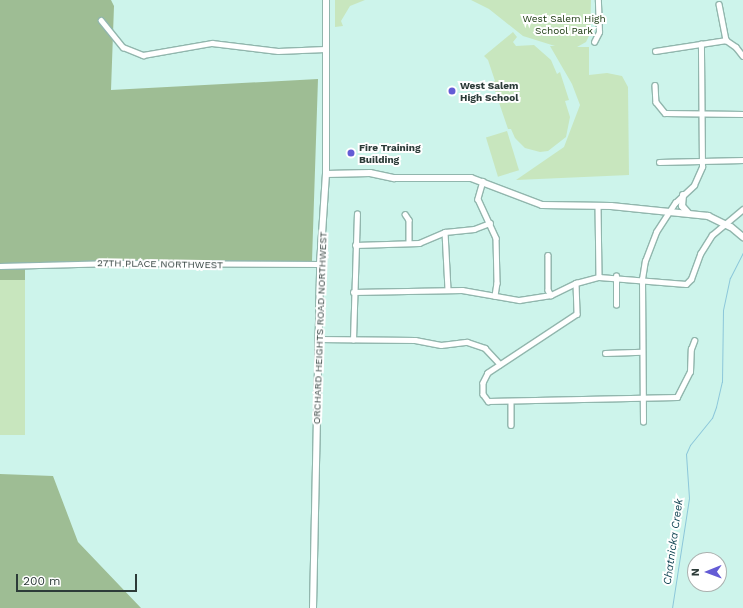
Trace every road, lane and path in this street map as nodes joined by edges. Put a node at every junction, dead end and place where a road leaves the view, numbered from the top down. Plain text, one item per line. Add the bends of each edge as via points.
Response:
1 (326, 0) edge
2 (598, 0) edge
3 (719, 4) dead end
4 (101, 20) dead end
5 (726, 40) junction
6 (594, 42) dead end
7 (701, 44) junction
8 (325, 49) junction
9 (655, 51) dead end
10 (743, 56) edge
11 (654, 85) dead end
12 (743, 114) edge
13 (702, 115) junction
14 (743, 160) edge
15 (702, 161) junction
16 (659, 162) dead end
17 (326, 174) junction
18 (483, 181) junction
19 (683, 195) junction
20 (598, 205) junction
21 (743, 208) edge
22 (669, 211) junction
23 (688, 213) junction
24 (358, 214) dead end
25 (405, 214) dead end
26 (490, 223) junction
27 (724, 223) junction
28 (445, 232) junction
29 (743, 237) edge
30 (355, 244) junction
31 (409, 244) junction
32 (548, 255) dead end
33 (320, 264) junction
34 (0, 266) edge
35 (616, 276) junction
36 (599, 277) junction
37 (642, 279) junction
38 (576, 283) junction
39 (448, 290) junction
40 (353, 292) junction
41 (551, 295) junction
42 (495, 296) junction
43 (616, 305) dead end
44 (318, 339) junction
45 (353, 340) junction
46 (694, 341) dead end
47 (605, 352) dead end
48 (642, 352) junction
49 (500, 364) junction
50 (643, 398) junction
51 (511, 401) junction
52 (643, 422) dead end
53 (511, 425) dead end
54 (313, 608) edge

1 - 8 street, ORCHARD HEIGHTS ROAD NORTHWEST
2 - 6 street via 598,32
3 - 5 street
4 - 8 street via 123,48 143,56 212,43 278,51
5 - 7 street
5 - 10 street
7 - 9 street
7 - 13 street
8 - 17 street, ORCHARD HEIGHTS ROAD NORTHWEST
11 - 13 street via 656,102 665,113
12 - 13 street
13 - 15 street
14 - 15 street
15 - 16 street
15 - 19 street via 697,180
17 - 18 street via 370,173 394,178 466,177
17 - 33 street, ORCHARD HEIGHTS ROAD NORTHWEST
18 - 20 street via 542,205
18 - 26 street via 478,199
19 - 22 street
19 - 23 street via 682,206
20 - 22 street
20 - 36 street
21 - 27 street
22 - 23 street
22 - 37 street via 652,240
23 - 27 street via 708,216
24 - 30 street
25 - 31 street via 409,220
26 - 28 street via 474,229
26 - 42 street via 496,244
27 - 29 street
27 - 37 street via 704,245 689,283 681,285
28 - 31 street via 426,241
28 - 39 street
30 - 31 street
30 - 40 street
32 - 41 street via 548,290
33 - 34 street, 27TH PLACE NORTHWEST via 109,263
33 - 44 street, ORCHARD HEIGHTS ROAD NORTHWEST
35 - 36 street
35 - 37 street
35 - 43 street
36 - 38 street
37 - 48 street
38 - 41 street
38 - 49 street via 577,314
39 - 40 street
39 - 42 street via 476,291
40 - 45 street
41 - 42 street via 519,300
44 - 45 street
44 - 54 street, ORCHARD HEIGHTS ROAD NORTHWEST
45 - 49 street via 415,340 441,345 467,342 485,348
46 - 50 street via 690,372 680,394 674,398
47 - 48 street
48 - 50 street
49 - 51 street via 485,377 485,397 492,402
50 - 51 street
50 - 52 street
51 - 53 street

